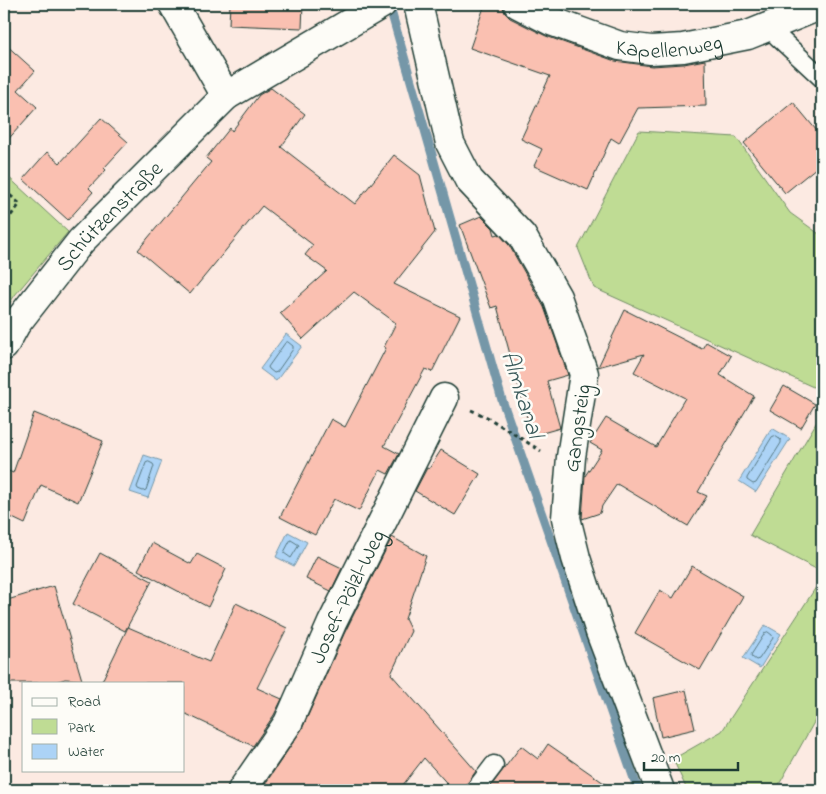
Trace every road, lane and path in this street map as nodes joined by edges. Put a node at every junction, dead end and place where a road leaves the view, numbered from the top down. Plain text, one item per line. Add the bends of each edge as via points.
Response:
1 (173, 4) edge
2 (418, 4) edge
3 (518, 4) edge
4 (822, 5) edge
5 (378, 6) edge
6 (773, 25) junction
7 (822, 78) edge
8 (226, 96) junction
9 (4, 190) edge
10 (4, 224) edge
11 (4, 346) edge
12 (444, 398) dead end
13 (487, 417) dead end
14 (535, 447) dead end
15 (494, 765) dead end
16 (242, 790) edge
17 (475, 790) edge
18 (660, 790) edge

1 - 8 street
2 - 18 street, Gangsteig via 450,143 469,180 522,236 557,298 584,374 571,457 566,518 600,632
3 - 6 street, Kapellenweg via 551,21 620,46 651,50 683,48 748,35
4 - 6 street, Kapellenweg
5 - 8 street, Schützenstraße
6 - 7 lane via 778,37
8 - 11 street, Schützenstraße via 81,241 16,324
9 - 10 path via 20,204
12 - 16 street, Josef-Pölzl-Weg via 332,623 288,723
13 - 14 path
15 - 17 lane

